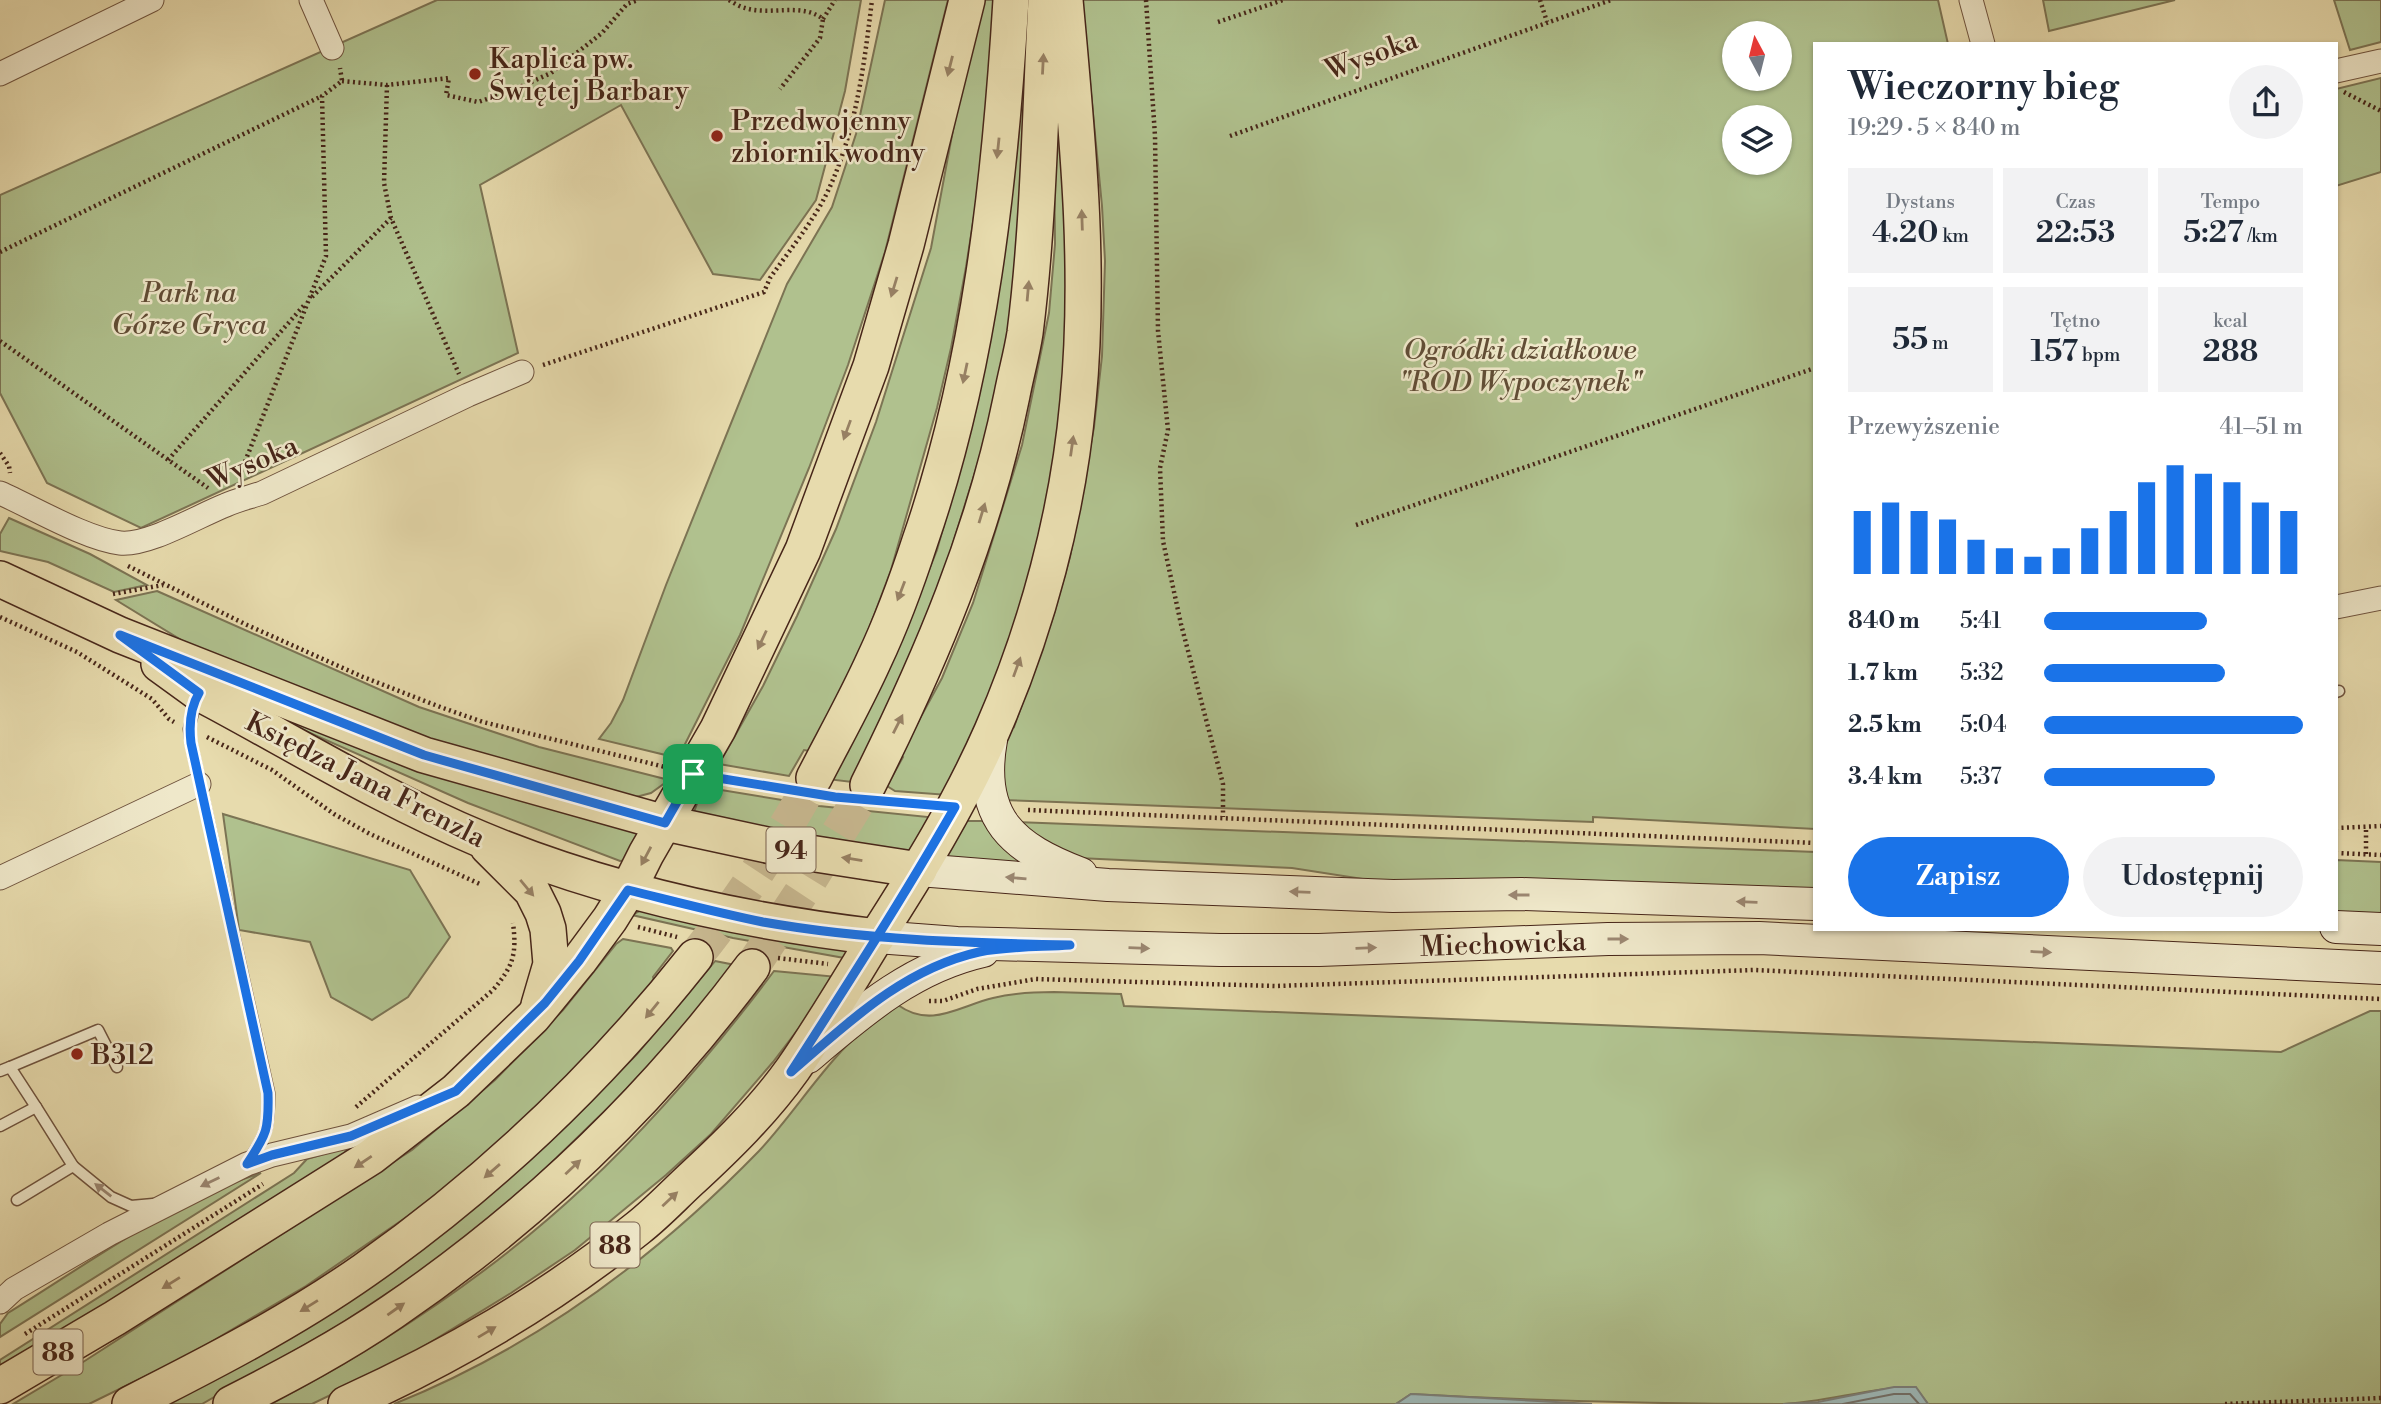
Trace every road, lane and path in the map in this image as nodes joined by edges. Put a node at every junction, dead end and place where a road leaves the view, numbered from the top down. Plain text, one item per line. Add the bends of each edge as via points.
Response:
1 (152, 0) edge
2 (311, 0) edge
3 (638, 0) edge
4 (729, 0) edge
5 (835, 0) edge
6 (872, 0) edge
7 (967, 0) edge
8 (1011, 0) edge
9 (1046, 0) edge
10 (1065, 0) edge
11 (1146, 0) edge
12 (1283, 0) edge
13 (1540, 0) edge
14 (1611, 0) edge
15 (1971, 0) edge
16 (823, 19) junction
17 (1218, 22) dead end
18 (1547, 22) junction
19 (1982, 42) edge
20 (337, 59) joint
21 (2381, 61) edge
22 (2338, 71) edge
23 (0, 74) edge
24 (342, 81) junction
25 (387, 85) junction
26 (780, 89) dead end
27 (2338, 89) edge
28 (322, 96) junction
29 (2381, 111) edge
30 (1230, 136) dead end
31 (391, 218) junction
32 (0, 252) edge
33 (309, 300) junction
34 (0, 341) edge
35 (1813, 369) edge
36 (522, 372) joint
37 (468, 395) junction
38 (0, 453) edge
39 (168, 460) junction
40 (5, 488) edge
41 (229, 503) junction
42 (1356, 526) dead end
43 (121, 563) dead end
44 (0, 579) edge
45 (164, 584) junction
46 (113, 594) dead end
47 (2381, 598) edge
48 (2338, 607) edge
49 (0, 617) edge
50 (120, 635) junction
51 (199, 693) junction
52 (189, 729) junction
53 (992, 730) junction
54 (693, 774) junction
55 (199, 784) junction
56 (807, 785) joint
57 (875, 794) joint
58 (955, 807) junction
59 (995, 809) junction
60 (1223, 817) junction
61 (665, 823) junction
62 (2381, 826) edge
63 (2366, 827) junction
64 (2338, 828) edge
65 (480, 839) junction
66 (1813, 843) edge
67 (2338, 853) edge
68 (2366, 854) junction
69 (2381, 855) edge
70 (919, 870) junction
71 (0, 878) edge
72 (1108, 885) junction
73 (486, 888) dead end
74 (628, 890) junction
75 (1813, 904) edge
76 (510, 915) dead end
77 (2338, 927) edge
78 (2381, 929) edge
79 (877, 937) junction
80 (1070, 945) junction
81 (695, 957) tunnel mouth
82 (752, 967) tunnel mouth
83 (2381, 968) edge
84 (1754, 970) dead end
85 (2381, 999) edge
86 (533, 1017) junction
87 (117, 1067) dead end
88 (5, 1069) edge
89 (791, 1072) junction
90 (456, 1091) junction
91 (36, 1107) junction
92 (352, 1111) dead end
93 (0, 1126) edge
94 (247, 1164) junction
95 (73, 1166) junction
96 (269, 1180) dead end
97 (17, 1200) dead end
98 (167, 1203) junction
99 (0, 1302) edge
100 (16, 1340) dead end
101 (0, 1386) edge
102 (2381, 1398) edge
103 (130, 1404) edge
104 (231, 1404) edge
105 (346, 1404) edge
106 (2225, 1404) edge

1 - 23 street
2 - 20 street
3 - 25 path via 627,4 602,33 551,73 478,102 446,95 449,78
4 - 16 path via 744,8 768,11 812,10
5 - 16 path
6 - 36 path via 863,83 845,146 826,194 764,292
7 -> 54 main road via 871,366 803,550
8 -> 56 main road via 986,257 957,410 920,541 880,645
57 -> 9 main road via 950,606 1004,437 1025,334
53 -> 10 main road via 1039,599 1069,469 1078,405 1084,261
11 - 60 path via 1155,136 1158,331 1168,430 1160,468 1163,541 1223,784
12 - 17 path
13 - 18 path
14 - 18 path, Wysoka
15 - 19 street
16 - 26 path via 820,38
18 - 30 path, Wysoka
20 - 24 path
21 - 22 street
24 - 25 path
24 - 28 path
25 - 31 path via 384,183
27 - 29 path
28 - 32 path
28 - 33 path via 326,256
31 - 33 path
31 - 37 path
33 - 39 path
33 - 41 path
34 - 39 path
35 - 42 path
36 - 37 street, Wysoka
37 - 41 street, Wysoka via 262,493
38 - 40 path via 9,466
39 - 41 path
40 - 41 street, Wysoka via 86,533 121,543 153,537
43 - 45 path
44 - 50 main road, Księdza Jana Frenzla / 94
45 - 46 path
45 - 54 path via 352,672 443,708
47 - 48 street
49 - 52 path via 76,652 152,699 169,719
50 - 51 main road, Księdza Jana Frenzla / 94
50 - 61 main road, Księdza Jana Frenzla / 94 via 424,755
51 - 52 lane
51 - 65 main road, Księdza Jana Frenzla / 94
52 - 55 lane
52 - 73 path via 272,770 370,834
53 - 58 main road
53 - 59 main road via 986,764
54 - 56 path
54 - 61 main road
55 - 71 street
55 - 94 lane via 268,1093 269,1123
57 - 58 path
58 - 70 main road
59 - 60 path
59 - 72 main road via 1024,847
60 - 66 path
70 -> 61 main road, Księdza Jana Frenzla / 94 via 790,850
61 -> 74 main road, 88
62 - 63 path
63 - 64 path
63 - 68 path
65 - 74 main road, Księdza Jana Frenzla / 94
65 -> 86 main road via 532,891 548,929 551,964
67 - 68 path
68 - 69 path
72 -> 70 main road, Miechowicka / 94
70 - 79 main road, 88
75 -> 72 main road, Miechowicka / 94
74 - 79 main road, Miechowicka / 94 via 763,922
74 - 86 main road, 88
76 - 92 path via 516,942 514,959 493,990
77 - 78 main road
79 - 80 main road, Miechowicka / 94
79 - 89 main road, 88
80 -> 83 main road, Miechowicka / 94 via 1319,950 1759,938
80 - 89 main road via 981,951 932,967 870,1005
81 -> 103 main road via 649,1015 573,1096 428,1225 281,1323
104 -> 82 main road via 392,1312 506,1226 610,1132 713,1020
84 - 85 path
86 - 90 main road, 88
87 - 88 lane via 98,1030
88 - 91 lane
105 -> 89 main road, 88 via 452,1353 529,1308 641,1226 734,1139
90 - 94 street via 351,1136
90 -> 101 main road, 88 via 371,1157
91 - 93 lane
91 - 95 lane
94 -> 98 street
95 - 97 lane
98 -> 95 lane via 131,1206 111,1197
96 - 100 path
98 - 99 street via 13,1289
102 - 106 path

